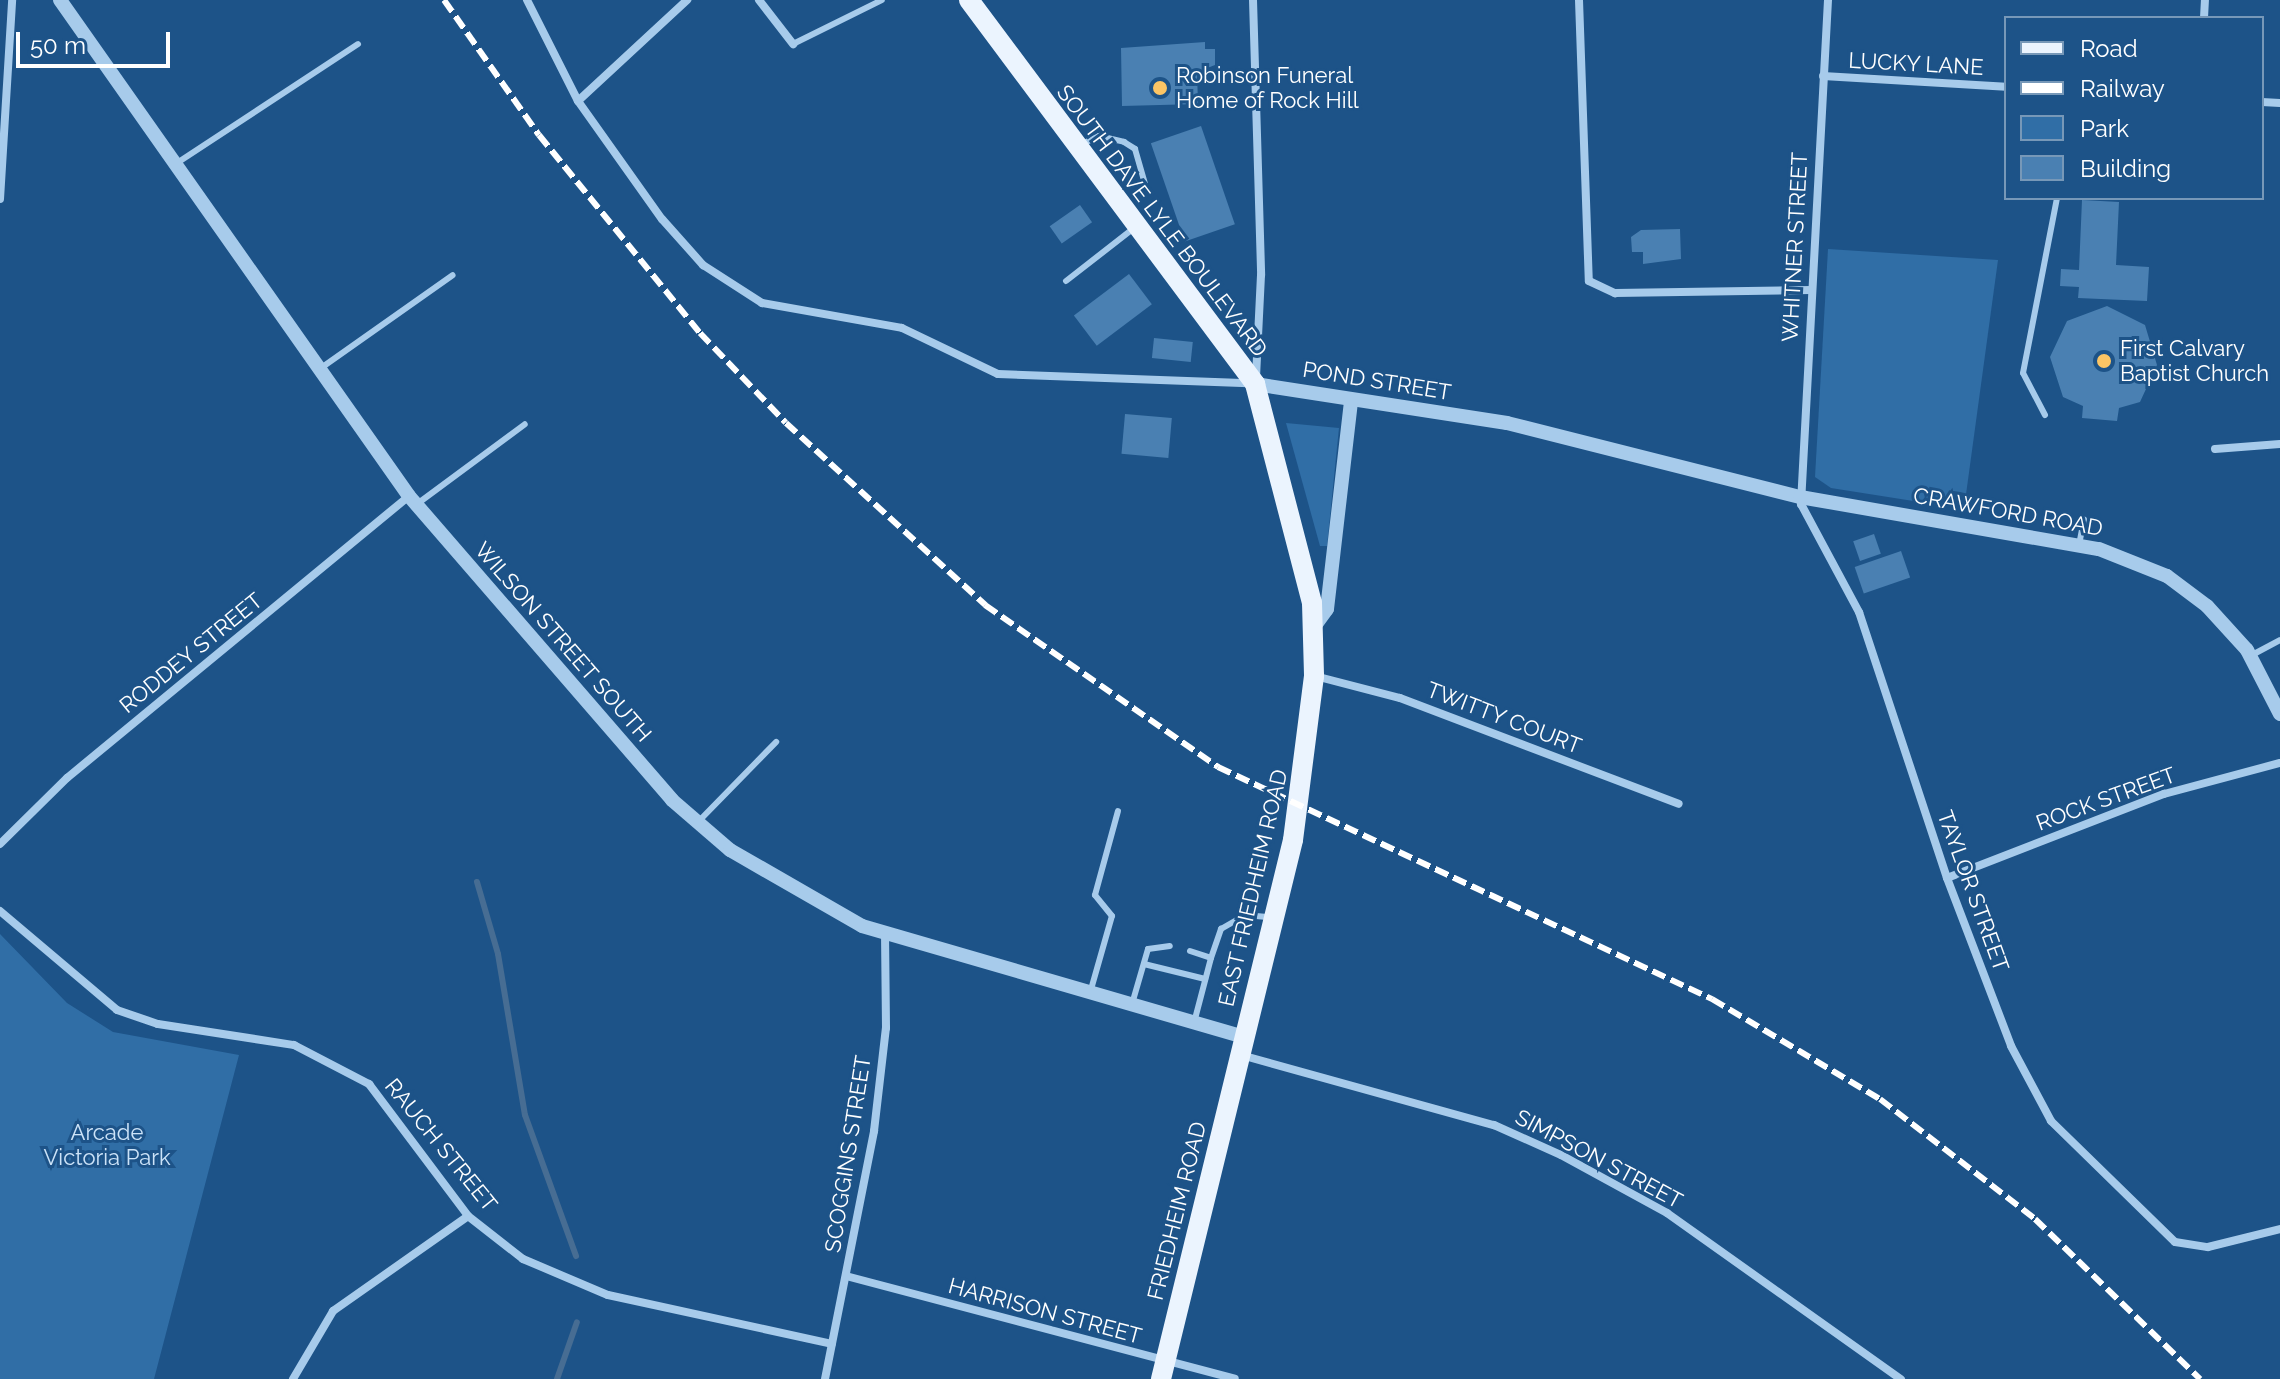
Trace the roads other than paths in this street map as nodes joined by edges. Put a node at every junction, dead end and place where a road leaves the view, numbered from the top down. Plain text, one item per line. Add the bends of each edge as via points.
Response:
1 (12, 0) edge
2 (60, 0) edge
3 (527, 0) edge
4 (687, 0) edge
5 (759, 0) edge
6 (882, 0) edge
7 (969, 0) edge
8 (1253, 0) edge
9 (1579, 0) edge
10 (1828, 0) edge
11 (358, 44) dead end
12 (793, 44) joint
13 (1823, 76) junction
14 (2004, 87) edge
15 (578, 101) junction
16 (1076, 148) junction
17 (180, 161) junction
18 (1145, 184) dead end
19 (0, 199) edge
20 (2057, 200) edge
21 (1134, 228) junction
22 (453, 275) dead end
23 (1066, 281) dead end
24 (1811, 290) junction
25 (320, 368) junction
26 (1255, 384) junction
27 (1351, 400) junction
28 (2045, 415) dead end
29 (525, 424) dead end
30 (2280, 444) edge
31 (2215, 449) dead end
32 (1800, 497) junction
33 (413, 500) junction
34 (2084, 519) dead end
35 (2079, 545) junction
36 (1314, 627) junction
37 (2280, 640) edge
38 (2250, 656) junction
39 (1314, 676) junction
40 (2280, 714) edge
41 (776, 742) dead end
42 (2280, 763) edge
43 (1679, 804) dead end
44 (1118, 811) dead end
45 (698, 822) junction
46 (0, 844) edge
47 (1947, 878) junction
48 (0, 911) edge
49 (1274, 918) junction
50 (885, 933) junction
51 (1170, 946) dead end
52 (1190, 951) dead end
53 (1211, 958) junction
54 (1144, 964) junction
55 (1205, 979) junction
56 (1089, 997) junction
57 (1131, 1007) junction
58 (1193, 1024) junction
59 (1242, 1046) junction
60 (468, 1216) junction
61 (2280, 1229) edge
62 (846, 1276) junction
63 (832, 1344) junction
64 (1163, 1370) edge
65 (293, 1379) edge
66 (825, 1379) edge
67 (1235, 1379) edge
68 (1901, 1379) edge

1 - 19 street
2 - 17 street, WILSON STREET SOUTH
3 - 15 street, POND STREET
4 - 15 street
5 - 12 street
6 - 12 lane
7 - 16 main road, SOUTH DAVE LYLE BOULEVARD
8 - 26 street via 1261,275
9 - 24 street via 1589,281 1615,293
10 - 13 street, WHITNER STREET
11 - 17 lane
13 - 14 street, LUCKY LANE
13 - 24 street, WHITNER STREET
15 - 26 street, POND STREET via 681,242 729,283 786,311 883,322 998,374
16 - 18 lane via 1099,136 1124,142 1135,149
16 - 21 main road, SOUTH DAVE LYLE BOULEVARD
17 - 25 street, WILSON STREET SOUTH
20 - 28 lane via 2023,373
21 - 23 lane
21 - 26 main road, SOUTH DAVE LYLE BOULEVARD
22 - 25 lane
24 - 32 street, WHITNER STREET
25 - 33 street, WILSON STREET SOUTH
26 - 27 street, POND STREET
26 - 36 main road, SOUTH DAVE LYLE BOULEVARD
27 - 32 street, POND STREET via 1604,443
27 - 36 street, EAST FRIEDHEIM ROAD via 1327,609
29 - 33 lane
30 - 31 street
32 - 35 street, CRAWFORD ROAD
32 - 47 street, TAYLOR STREET via 1859,612
33 - 45 street, WILSON STREET SOUTH via 620,744
33 - 46 street, RODDEY STREET via 67,778
34 - 35 lane
35 - 38 street, CRAWFORD ROAD via 2167,576 2218,617
36 - 39 main road, EAST FRIEDHEIM ROAD
37 - 38 lane
38 - 40 street, CRAWFORD ROAD
39 - 43 street, TWITTY COURT via 1388,694
39 - 49 main road, EAST FRIEDHEIM ROAD via 1303,786
41 - 45 lane
42 - 47 street, ROCK STREET via 2164,794
44 - 56 lane via 1095,895 1112,916
45 - 50 street, WILSON STREET SOUTH via 794,892
47 - 61 street, TAYLOR STREET via 2011,1046 2051,1121 2157,1231 2186,1247 2232,1244
48 - 60 street, RAUCH STREET via 117,1010 158,1024 294,1045 369,1084
49 - 53 lane via 1245,915 1221,929
49 - 59 main road, EAST FRIEDHEIM ROAD
50 - 56 street, WILSON STREET SOUTH
50 - 62 street, SCOGGINS STREET via 884,1043
51 - 54 lane via 1148,949
52 - 53 lane
53 - 55 lane
54 - 55 lane
54 - 57 lane
55 - 58 lane
56 - 57 street, WILSON STREET SOUTH
57 - 58 street, WILSON STREET SOUTH
58 - 59 street, WILSON STREET SOUTH
59 - 64 main road, FRIEDHEIM ROAD
59 - 68 street, SIMPSON STREET via 1494,1125 1561,1155 1667,1213
60 - 63 street, RAUCH STREET via 523,1259 563,1279 654,1307
60 - 65 street via 333,1311
62 - 63 street, SCOGGINS STREET
62 - 64 street, HARRISON STREET
63 - 66 street, SCOGGINS STREET
64 - 67 street, HARRISON STREET

